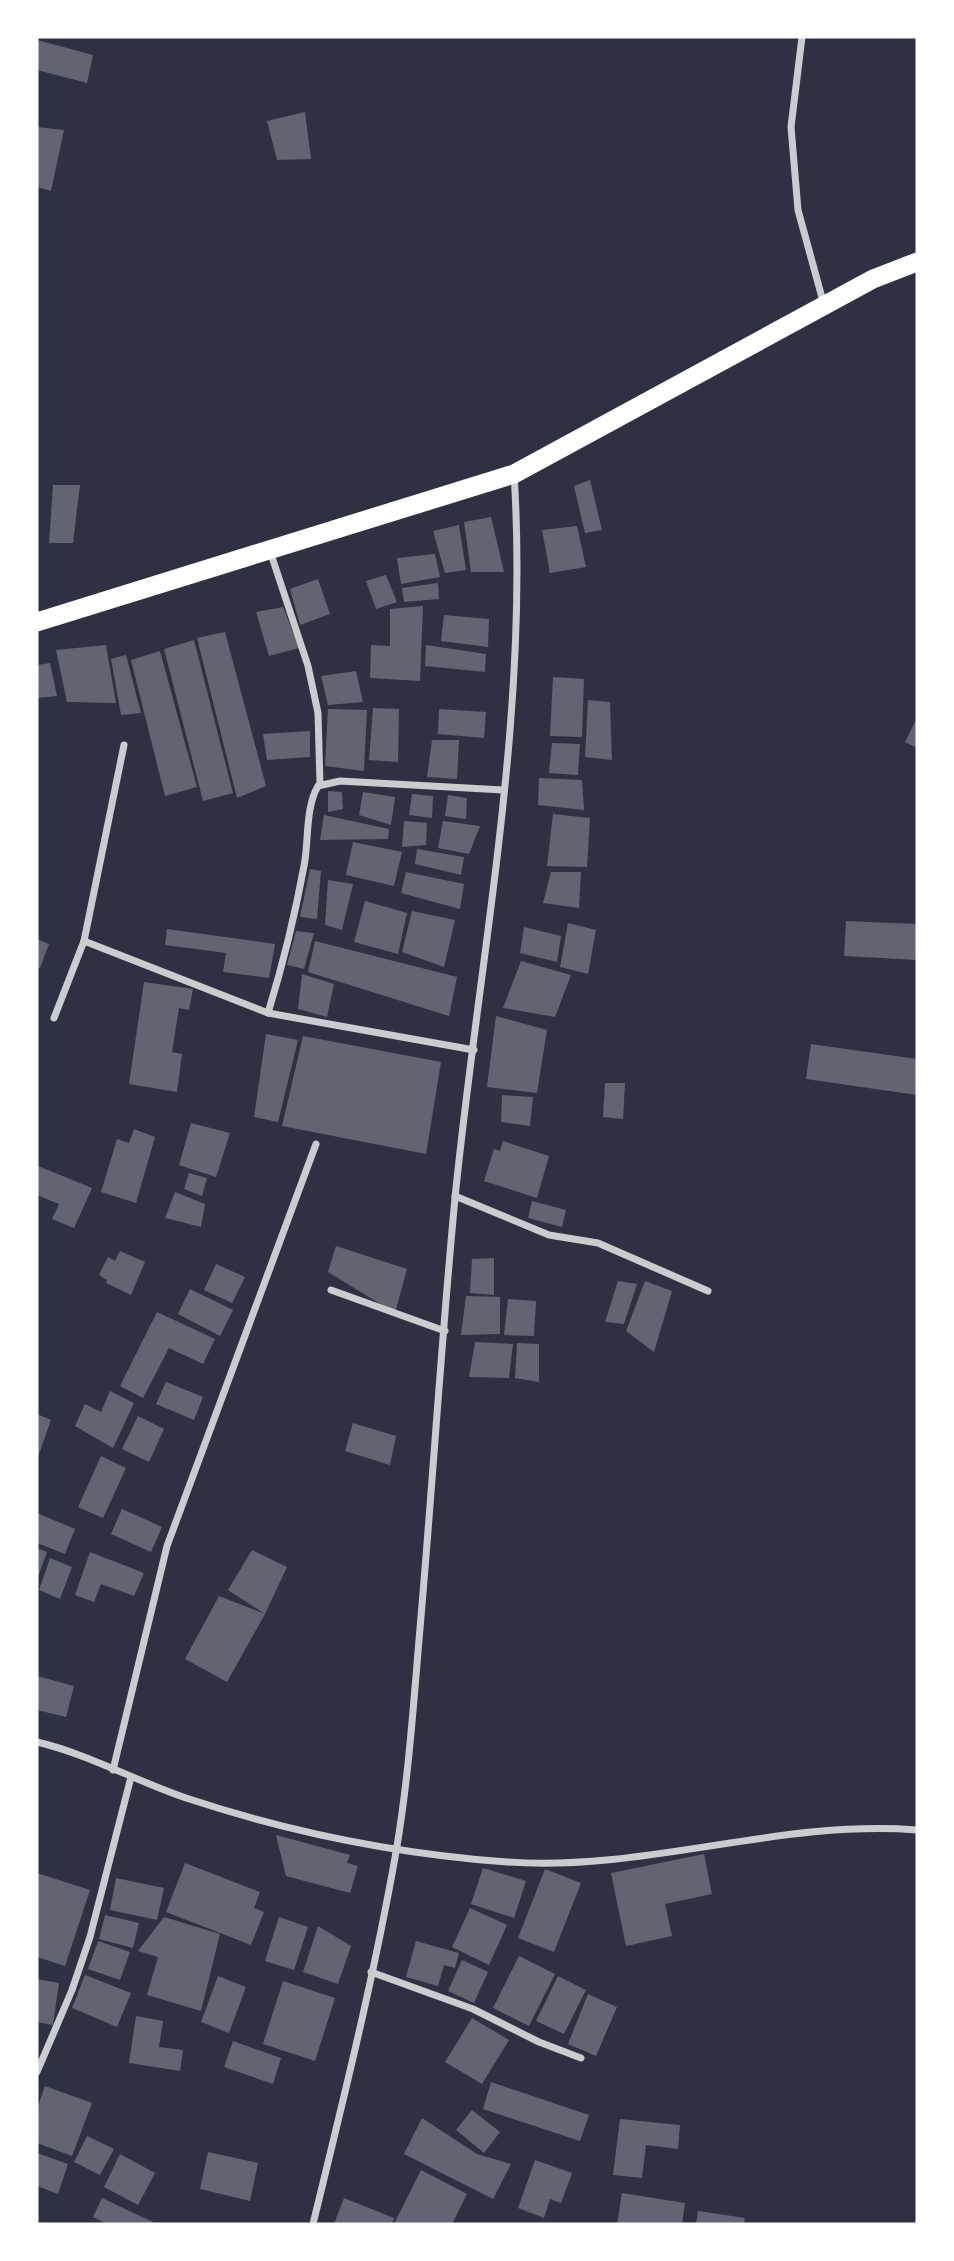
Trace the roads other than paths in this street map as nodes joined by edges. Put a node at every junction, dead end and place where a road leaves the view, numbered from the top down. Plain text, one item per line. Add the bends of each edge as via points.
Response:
1 (802, 37) edge
2 (917, 262) edge
3 (824, 305) junction
4 (514, 474) junction
5 (270, 551) junction
6 (37, 622) edge
7 (124, 745) dead end
8 (320, 784) junction
9 (503, 790) junction
10 (84, 941) junction
11 (268, 1013) junction
12 (54, 1018) dead end
13 (474, 1050) junction
14 (316, 1144) dead end
15 (455, 1196) junction
16 (331, 1290) dead end
17 (708, 1291) dead end
18 (444, 1331) junction
19 (37, 1742) edge
20 (113, 1770) junction
21 (131, 1777) junction
22 (917, 1830) edge
23 (396, 1850) junction
24 (371, 1972) junction
25 (581, 2058) dead end
26 (37, 2072) edge
27 (313, 2224) edge

1 - 3 street via 791,127 798,210
2 - 3 highway
3 - 4 highway
4 - 5 highway
4 - 9 street via 516,639
5 - 6 highway
5 - 8 street via 308,666 318,713
7 - 10 street
8 - 9 street via 340,781
8 - 11 street via 311,806 305,863 284,961
9 - 13 street
10 - 11 street
10 - 12 street
11 - 13 street
13 - 15 street
14 - 20 street via 167,1546
15 - 17 street via 549,1235 598,1242
15 - 18 street
16 - 18 street
18 - 23 street via 414,1705
19 - 20 street
20 - 21 street
21 - 23 street via 258,1818
21 - 26 street via 85,1950
22 - 23 street via 868,1826 582,1861 509,1862
23 - 24 street
24 - 25 street via 473,2009
24 - 27 street

